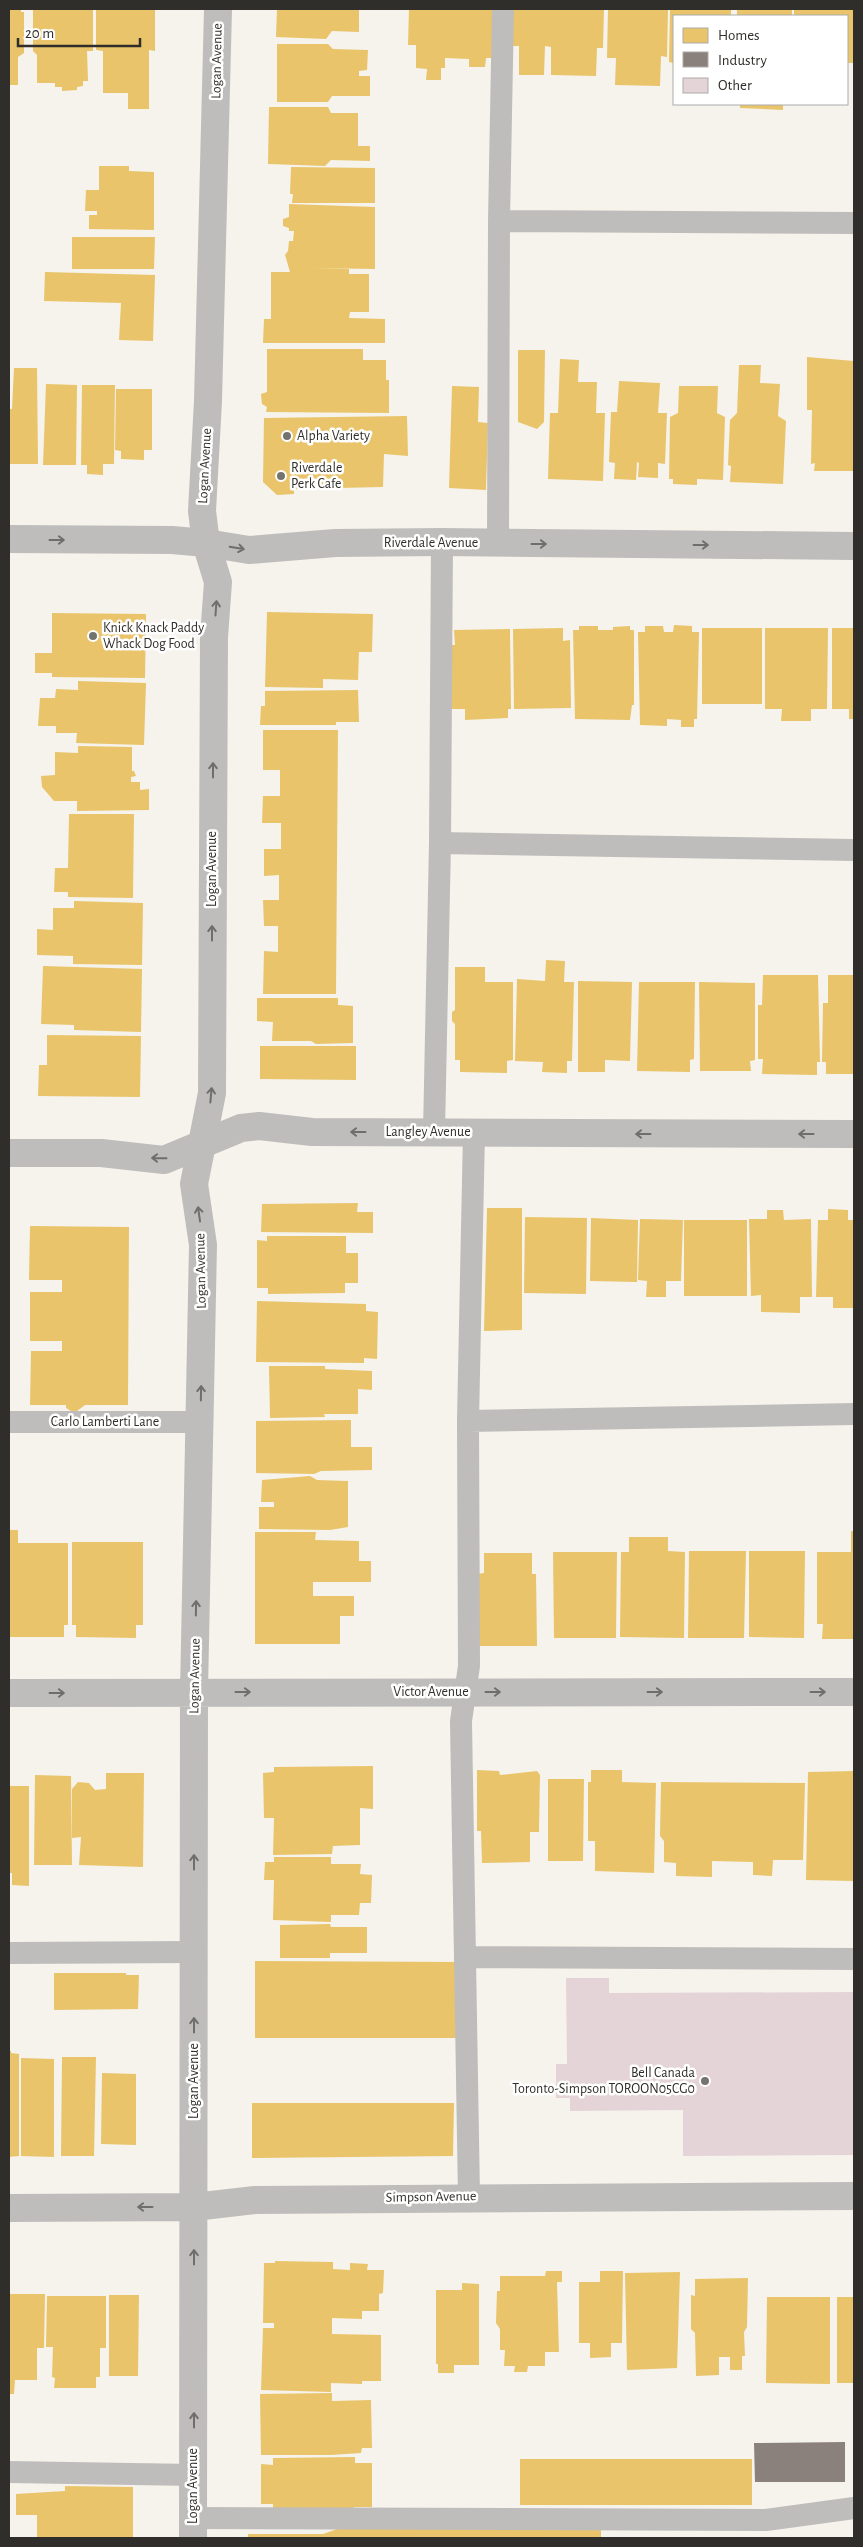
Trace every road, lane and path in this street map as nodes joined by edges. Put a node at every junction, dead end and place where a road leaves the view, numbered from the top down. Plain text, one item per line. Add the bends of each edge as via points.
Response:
1 (218, 9) edge
2 (503, 9) edge
3 (499, 221) junction
4 (854, 222) edge
5 (9, 539) edge
6 (442, 542) junction
7 (206, 543) junction
8 (498, 543) junction
9 (854, 546) edge
10 (440, 843) junction
11 (854, 850) edge
12 (434, 1132) junction
13 (474, 1132) junction
14 (854, 1134) edge
15 (204, 1143) junction
16 (9, 1153) edge
17 (854, 1414) edge
18 (468, 1421) junction
19 (9, 1422) edge
20 (201, 1422) junction
21 (194, 1692) junction
22 (465, 1692) junction
23 (854, 1692) edge
24 (9, 1693) edge
25 (194, 1952) junction
26 (9, 1953) edge
27 (466, 1957) junction
28 (854, 1959) edge
29 (854, 2196) edge
30 (468, 2197) junction
31 (194, 2207) junction
32 (9, 2208) edge
33 (9, 2472) edge
34 (194, 2475) junction
35 (854, 2508) edge
36 (193, 2528) edge

1 - 7 street, Logan Avenue via 202,511
2 - 3 lane
3 - 4 lane
3 - 8 lane
5 -> 7 street, Riverdale Avenue
7 -> 6 street, Riverdale Avenue via 248,550 335,543
6 - 8 street, Riverdale Avenue
6 - 10 lane
15 -> 7 street, Logan Avenue via 212,1093 214,647 218,582
8 -> 9 street, Riverdale Avenue
10 - 11 lane
10 - 12 lane
12 - 13 street, Langley Avenue
12 -> 15 street, Langley Avenue via 312,1132 260,1126 241,1128
14 -> 13 street, Langley Avenue
13 - 18 lane
15 -> 16 street, Langley Avenue via 164,1160 101,1153
20 -> 15 street, Logan Avenue via 203,1245 194,1184
17 - 18 lane
18 - 22 lane via 469,1666
19 - 20 lane, Carlo Lamberti Lane
21 -> 20 street, Logan Avenue
21 -> 22 street, Victor Avenue
24 -> 21 street, Victor Avenue
25 -> 21 street, Logan Avenue
22 -> 23 street, Victor Avenue
22 - 27 lane via 461,1721
25 - 26 lane
31 -> 25 street, Logan Avenue
27 - 28 lane
27 - 30 lane
29 - 30 street, Simpson Avenue
30 - 31 street, Simpson Avenue via 255,2200
31 -> 32 street, Simpson Avenue
34 -> 31 street, Logan Avenue
33 - 34 lane
34 - 36 street, Logan Avenue
35 - 36 lane via 766,2520

